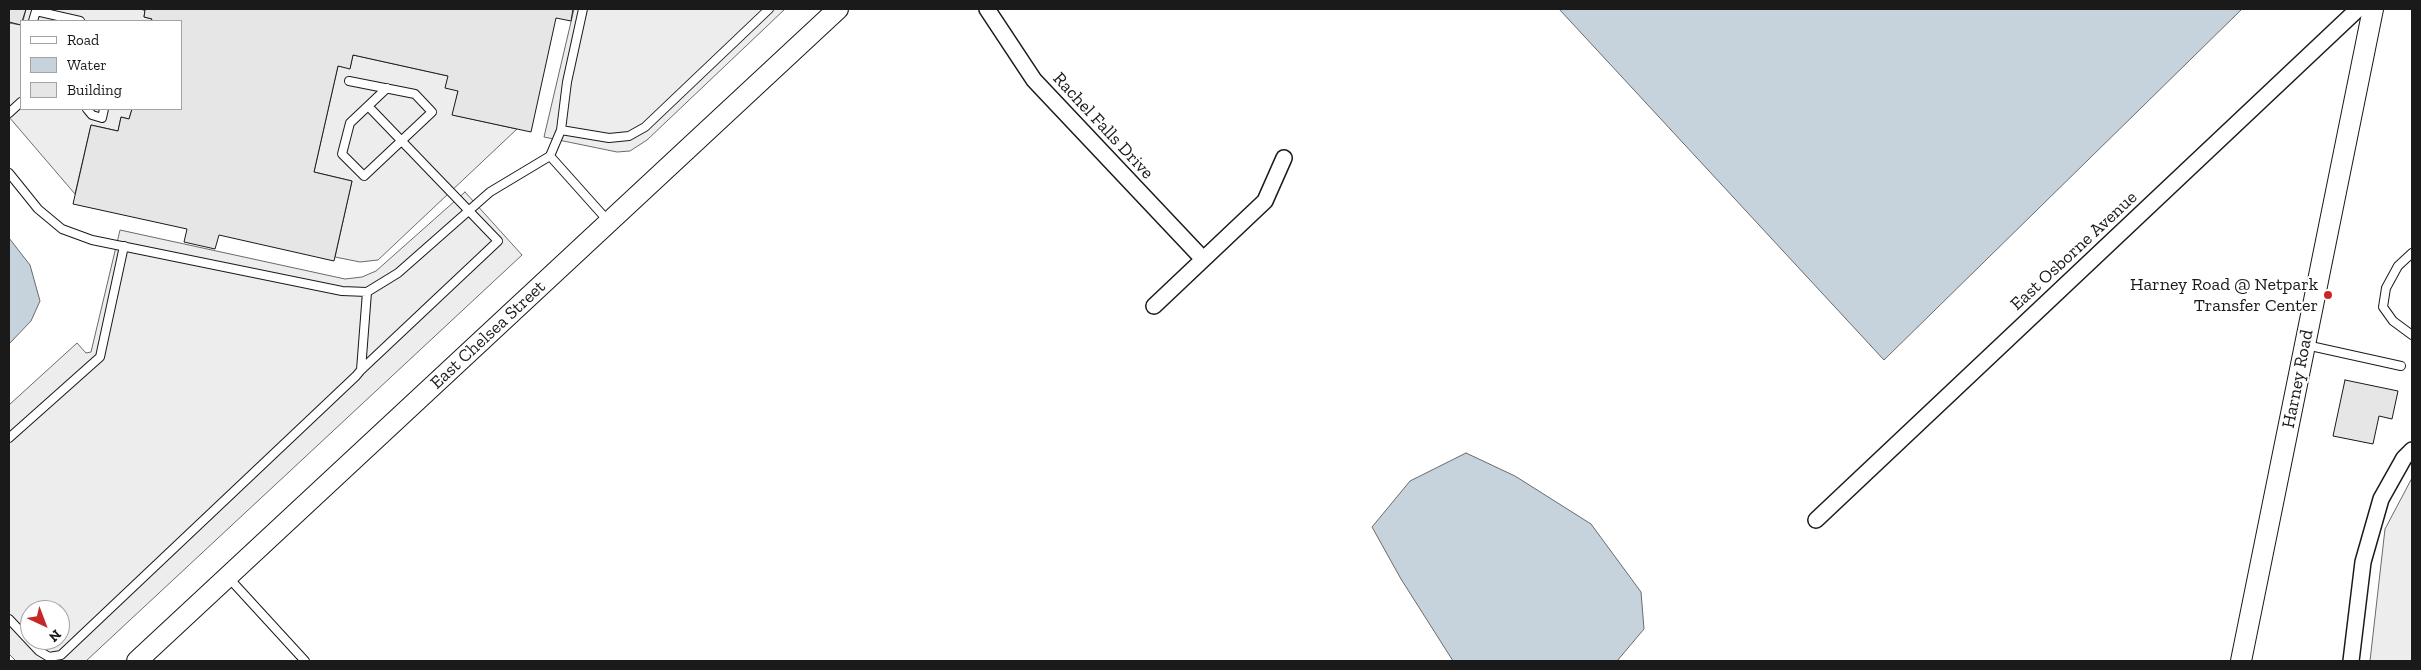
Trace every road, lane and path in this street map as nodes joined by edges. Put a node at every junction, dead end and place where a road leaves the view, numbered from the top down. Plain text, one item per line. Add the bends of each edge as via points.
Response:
1 (583, 9) edge
2 (769, 9) edge
3 (838, 9) edge
4 (988, 9) edge
5 (2358, 9) edge
6 (2373, 9) edge
7 (33, 20) edge
8 (76, 20) edge
9 (349, 81) dead end
10 (387, 88) junction
11 (20, 103) edge
12 (368, 106) junction
13 (87, 110) edge
14 (104, 110) edge
15 (9, 113) edge
16 (560, 130) junction
17 (402, 141) junction
18 (550, 156) junction
19 (1284, 158) dead end
20 (9, 173) edge
21 (469, 210) junction
22 (609, 222) junction
23 (124, 246) junction
24 (2412, 252) edge
25 (1203, 259) junction
26 (367, 292) junction
27 (1154, 306) dead end
28 (2412, 335) edge
29 (2305, 345) junction
30 (2401, 366) dead end
31 (361, 370) junction
32 (9, 438) edge
33 (2412, 450) edge
34 (1816, 520) dead end
35 (228, 577) junction
36 (9, 619) edge
37 (137, 661) edge
38 (305, 661) edge
39 (2241, 661) edge
40 (2351, 661) edge

1 - 16 lane
2 - 16 lane via 645,126 629,136 609,138
3 - 22 street, East Chelsea Street
4 - 25 street, Rachel Falls Drive via 1034,80
5 - 34 street, East Osborne Avenue
6 - 29 street, Harney Road
7 - 8 lane via 36,11
9 - 10 lane
10 - 12 lane
10 - 17 lane via 415,94 432,112
11 - 15 lane
12 - 17 lane
12 - 17 lane via 350,123 342,154 364,176
13 - 14 lane via 102,118
16 - 18 lane
17 - 21 lane
18 - 21 lane via 490,192
18 - 22 lane
19 - 25 street via 1265,201
20 - 23 lane via 38,208 62,229 92,240
21 - 26 lane via 398,273
21 - 31 lane via 498,241
22 - 35 street, East Chelsea Street
23 - 26 lane via 342,291
23 - 32 lane via 100,357
24 - 28 lane via 2398,266 2386,288 2383,307
25 - 27 street
26 - 31 lane
29 - 30 lane
29 - 39 street, Harney Road
31 - 36 lane via 61,655 49,657 39,651
33 - 40 street via 2381,499 2363,562
35 - 37 street, East Chelsea Street
35 - 38 lane

